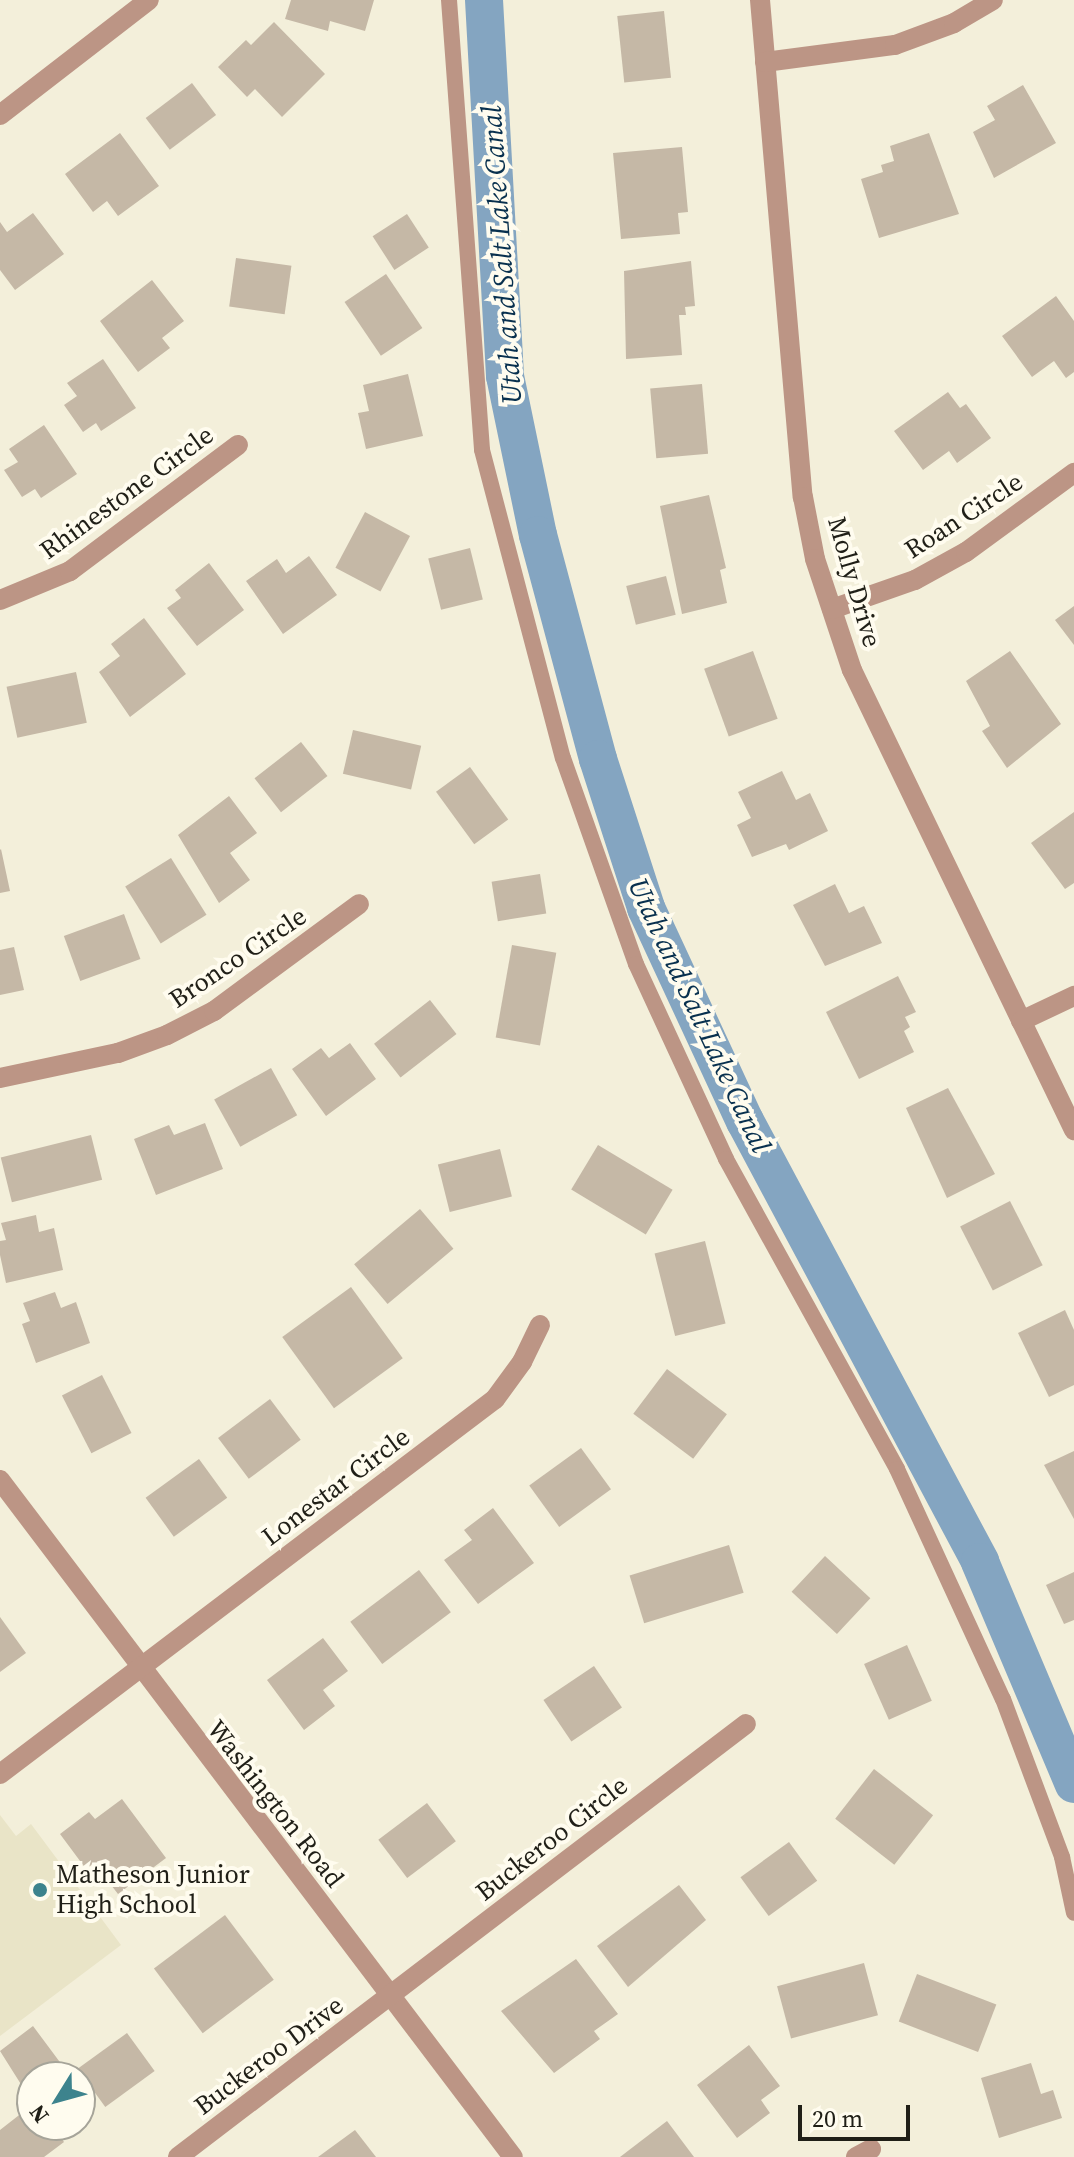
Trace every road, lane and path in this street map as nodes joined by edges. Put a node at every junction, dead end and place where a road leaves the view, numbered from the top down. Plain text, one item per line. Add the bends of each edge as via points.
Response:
1 (149, 0) edge
2 (449, 0) edge
3 (760, 0) edge
4 (993, 0) edge
5 (765, 62) junction
6 (0, 115) edge
7 (238, 445) dead end
8 (1074, 473) edge
9 (0, 600) edge
10 (832, 609) junction
11 (359, 904) dead end
12 (1074, 996) edge
13 (1021, 1021) junction
14 (0, 1078) edge
15 (1074, 1130) edge
16 (540, 1325) dead end
17 (0, 1480) edge
18 (139, 1669) junction
19 (746, 1724) dead end
20 (0, 1774) edge
21 (1074, 1913) edge
22 (391, 1996) junction
23 (178, 2157) edge
24 (513, 2157) edge

1 - 6 street
2 - 21 lane via 482,450 563,758 636,964 726,1159 897,1469 1003,1699 1062,1857
3 - 5 street, Molly Drive
4 - 5 street via 954,23 895,45
5 - 10 street, Molly Drive via 803,497
7 - 9 street, Rhinestone Circle via 70,571
8 - 10 street, Roan Circle via 966,552 915,580
10 - 13 street, Molly Drive via 852,670
11 - 14 street, Bronco Circle via 226,1003 167,1035 118,1053
12 - 13 street
13 - 15 street, Molly Drive
16 - 18 street, Lonestar Circle via 495,1399
17 - 18 street, Washington Road
18 - 20 street, Lonestar Circle
18 - 22 street, Washington Road
19 - 22 street, Buckeroo Circle
22 - 23 street, Buckeroo Drive
22 - 24 street, Washington Road

